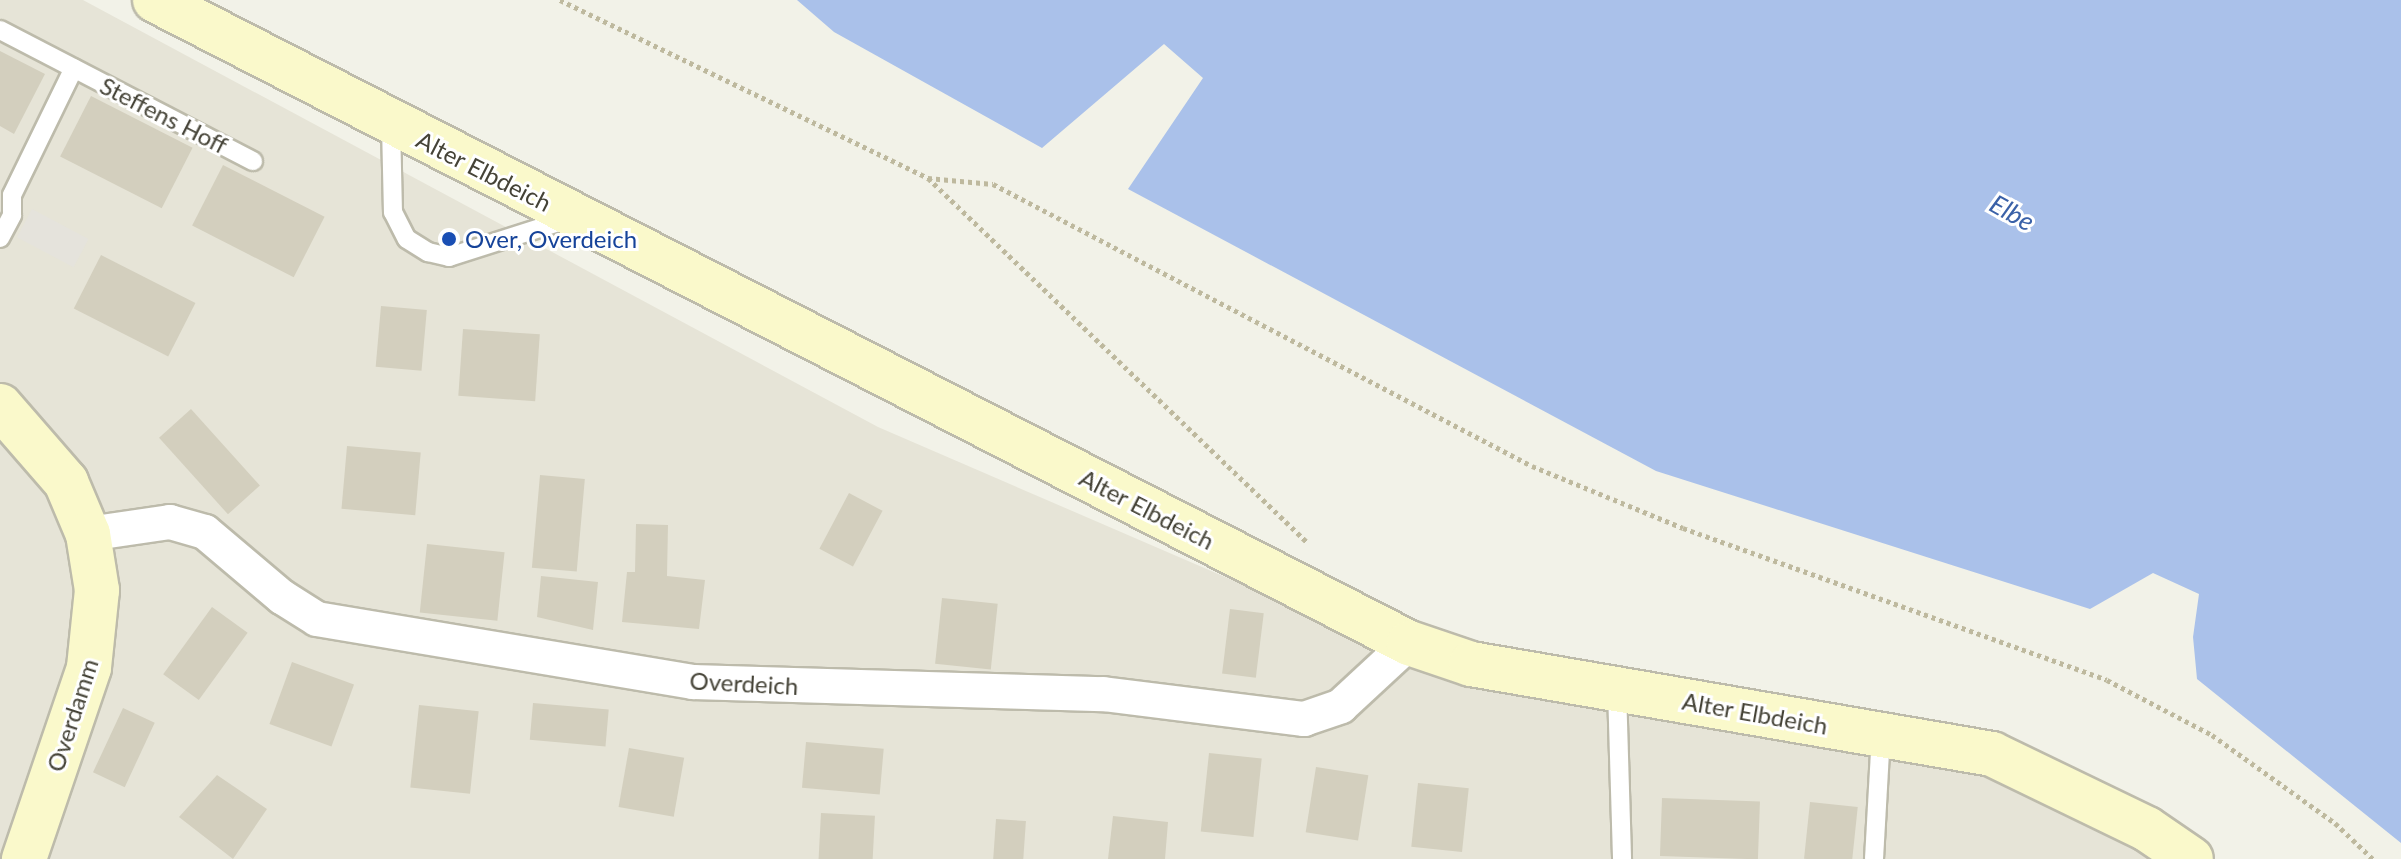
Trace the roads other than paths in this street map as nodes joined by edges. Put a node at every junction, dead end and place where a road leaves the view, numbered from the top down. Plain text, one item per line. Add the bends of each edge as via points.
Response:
1 (155, 0) edge
2 (0, 30) edge
3 (74, 68) junction
4 (391, 125) junction
5 (253, 161) dead end
6 (575, 217) junction
7 (0, 238) edge
8 (0, 406) edge
9 (88, 534) junction
10 (1409, 643) junction
11 (1617, 689) junction
12 (1881, 735) junction
13 (24, 859) edge
14 (1622, 859) edge
15 (1874, 859) edge
16 (2191, 859) edge

1 - 4 street, Alter Elbdeich
2 - 3 lane, Steffens Hoff
3 - 5 lane, Steffens Hoff
3 - 7 lane, Steffens Hoff via 12,195 12,215
4 - 6 street, Alter Elbdeich
4 - 6 lane via 393,212 407,239 428,252 449,257
6 - 10 street, Alter Elbdeich
8 - 9 street, Overdamm via 66,482
9 - 10 street, Overdeich via 170,522 205,532 282,597 317,619 693,682 1103,694 1304,719 1341,706
9 - 13 street, Overdamm via 97,590 95,642
10 - 11 street, Alter Elbdeich via 1471,664
11 - 12 street, Alter Elbdeich
11 - 14 lane
12 - 15 lane
12 - 16 street, Alter Elbdeich via 1992,754 2147,829

